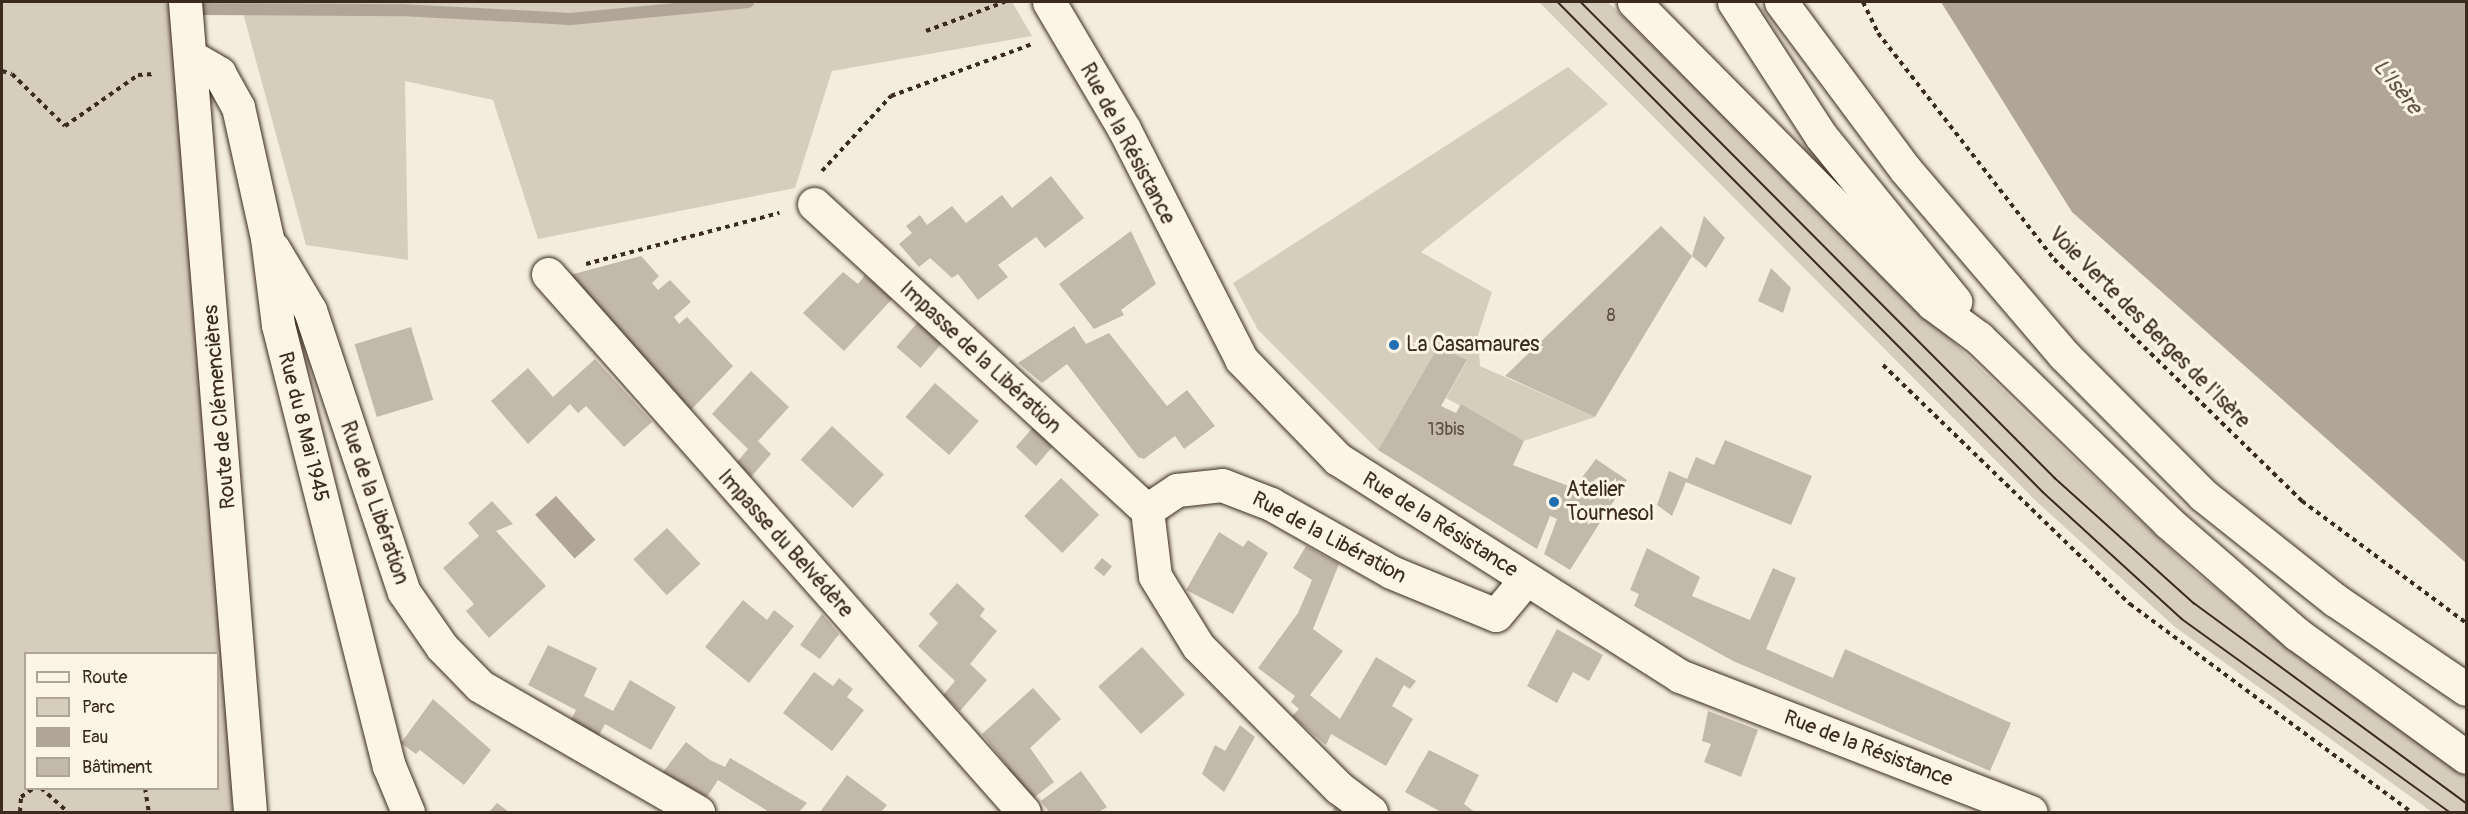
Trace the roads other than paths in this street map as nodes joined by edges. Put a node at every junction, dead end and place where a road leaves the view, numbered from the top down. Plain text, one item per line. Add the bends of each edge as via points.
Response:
1 (185, 2) edge
2 (1634, 2) edge
3 (1734, 2) edge
4 (1781, 2) edge
5 (1051, 4) edge
6 (190, 56) junction
7 (814, 204) road end
8 (267, 238) junction
9 (548, 274) road end
10 (1979, 338) junction
11 (1147, 510) junction
12 (1526, 579) junction
13 (2466, 689) edge
14 (2466, 757) edge
15 (250, 813) edge
16 (408, 813) edge
17 (698, 813) edge
18 (1024, 813) edge
19 (1371, 813) edge
20 (2031, 813) edge

1 - 6 main road, Route de Clémencières
2 - 10 main road via 1933,304
3 - 10 main road via 1821,136 1947,289
4 - 13 main road via 1905,169 2064,355 2203,495 2335,600
5 - 12 main road, Rue de la Résistance via 1124,129 1242,359 1338,459
6 - 8 main road, Rue du 8 Mai 1945 via 219,73 238,107
6 - 15 main road, Route de Clémencières
7 - 11 main road, Impasse de la Libération
8 - 16 main road, Rue du 8 Mai 1945 via 278,325 389,766
8 - 17 main road, Rue de la Libération via 310,310 404,592 442,647 480,686
9 - 18 main road, Impasse du Belvédère
10 - 14 main road via 2168,522 2297,634
11 - 12 main road, Rue de la Libération via 1177,490 1222,485 1270,504 1391,572 1461,605 1496,615
11 - 19 main road via 1155,576 1198,646 1339,788
12 - 20 main road, Rue de la Résistance via 1680,676

